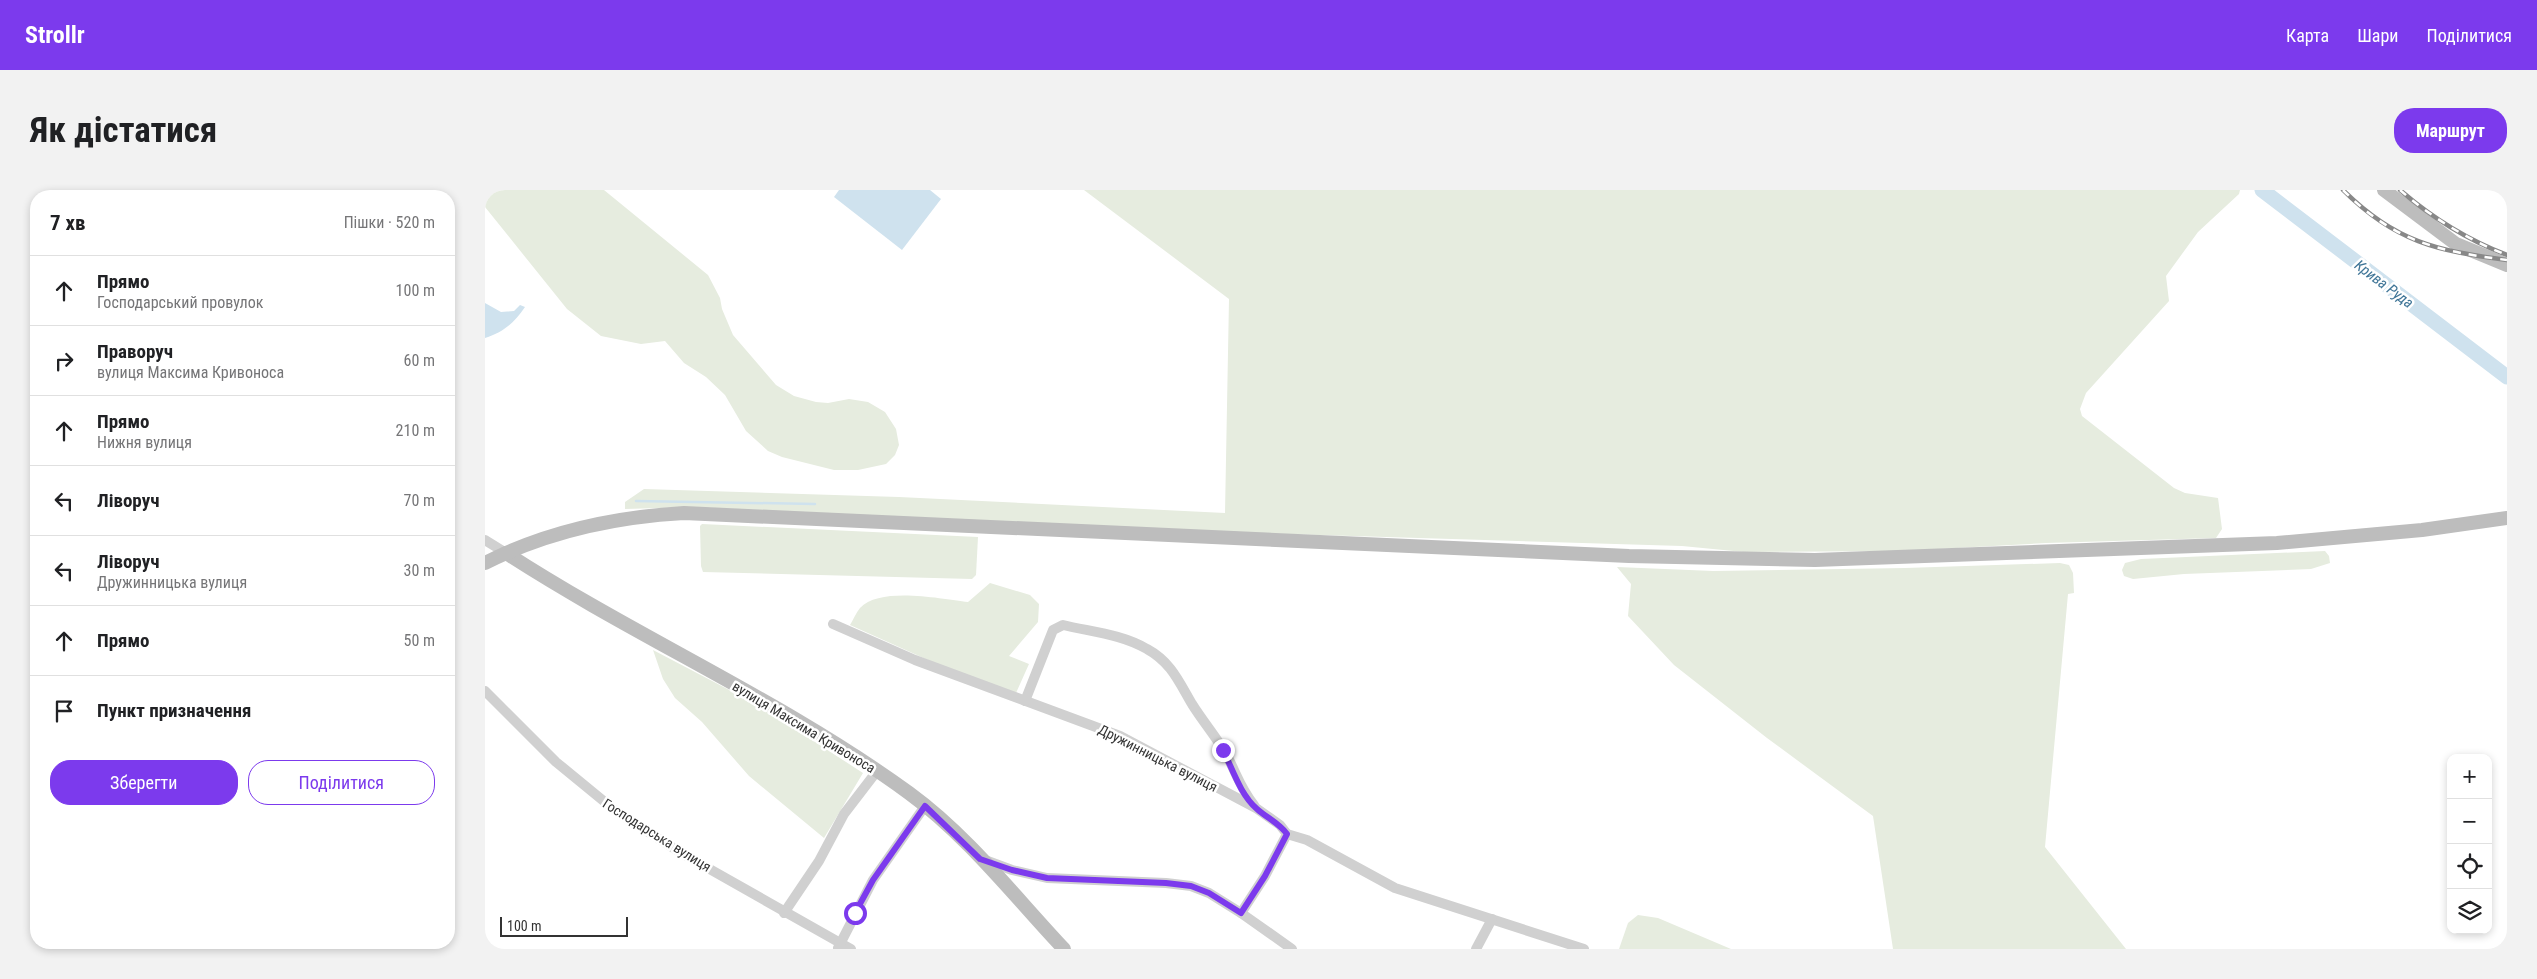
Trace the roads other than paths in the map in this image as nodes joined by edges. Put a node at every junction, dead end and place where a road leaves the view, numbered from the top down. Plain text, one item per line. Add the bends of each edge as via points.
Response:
1 (2384, 190) edge
2 (2507, 265) edge
3 (2507, 518) edge
4 (485, 540) edge
5 (506, 552) junction
6 (485, 563) edge
7 (833, 624) dead end
8 (485, 691) edge
9 (1025, 702) junction
10 (877, 771) junction
11 (925, 806) junction
12 (1256, 808) junction
13 (1287, 834) junction
14 (980, 859) junction
15 (784, 912) junction
16 (1241, 913) junction
17 (1492, 919) junction
18 (839, 946) edge
19 (851, 949) edge
20 (1064, 949) edge
21 (1293, 949) edge
22 (1477, 949) edge
23 (1584, 949) edge

1 - 2 main road via 2456,244
3 - 5 main road via 2351,537 2201,547 1815,560 1620,556 684,514 639,515 597,523
4 - 5 street
5 - 6 main road
5 - 10 main road, вулиця Максима Кривоноса via 627,627 770,704
7 - 9 street, Дружинницька вулиця
8 - 15 street, Господарська вулиця via 587,789 648,832
9 - 12 street, Дружинницька вулиця via 1104,728
9 - 12 street via 1057,626 1119,636 1141,646 1166,662 1180,679 1203,722 1223,750 1241,788
10 - 11 main road, вулиця Максима Кривоноса
10 - 15 street via 844,814 819,862
11 - 14 main road, вулиця Максима Кривоноса
11 - 18 street via 869,887
12 - 13 street, Дружинницька вулиця
13 - 16 street
13 - 17 street, Дружинницька вулиця via 1307,840 1395,888
14 - 16 street via 1047,878 1191,886
14 - 20 main road, вулиця Максима Кривоноса
15 - 18 street, Господарська вулиця
16 - 21 street
17 - 22 street
17 - 23 street, Дружинницька вулиця
18 - 19 street, Господарська вулиця

